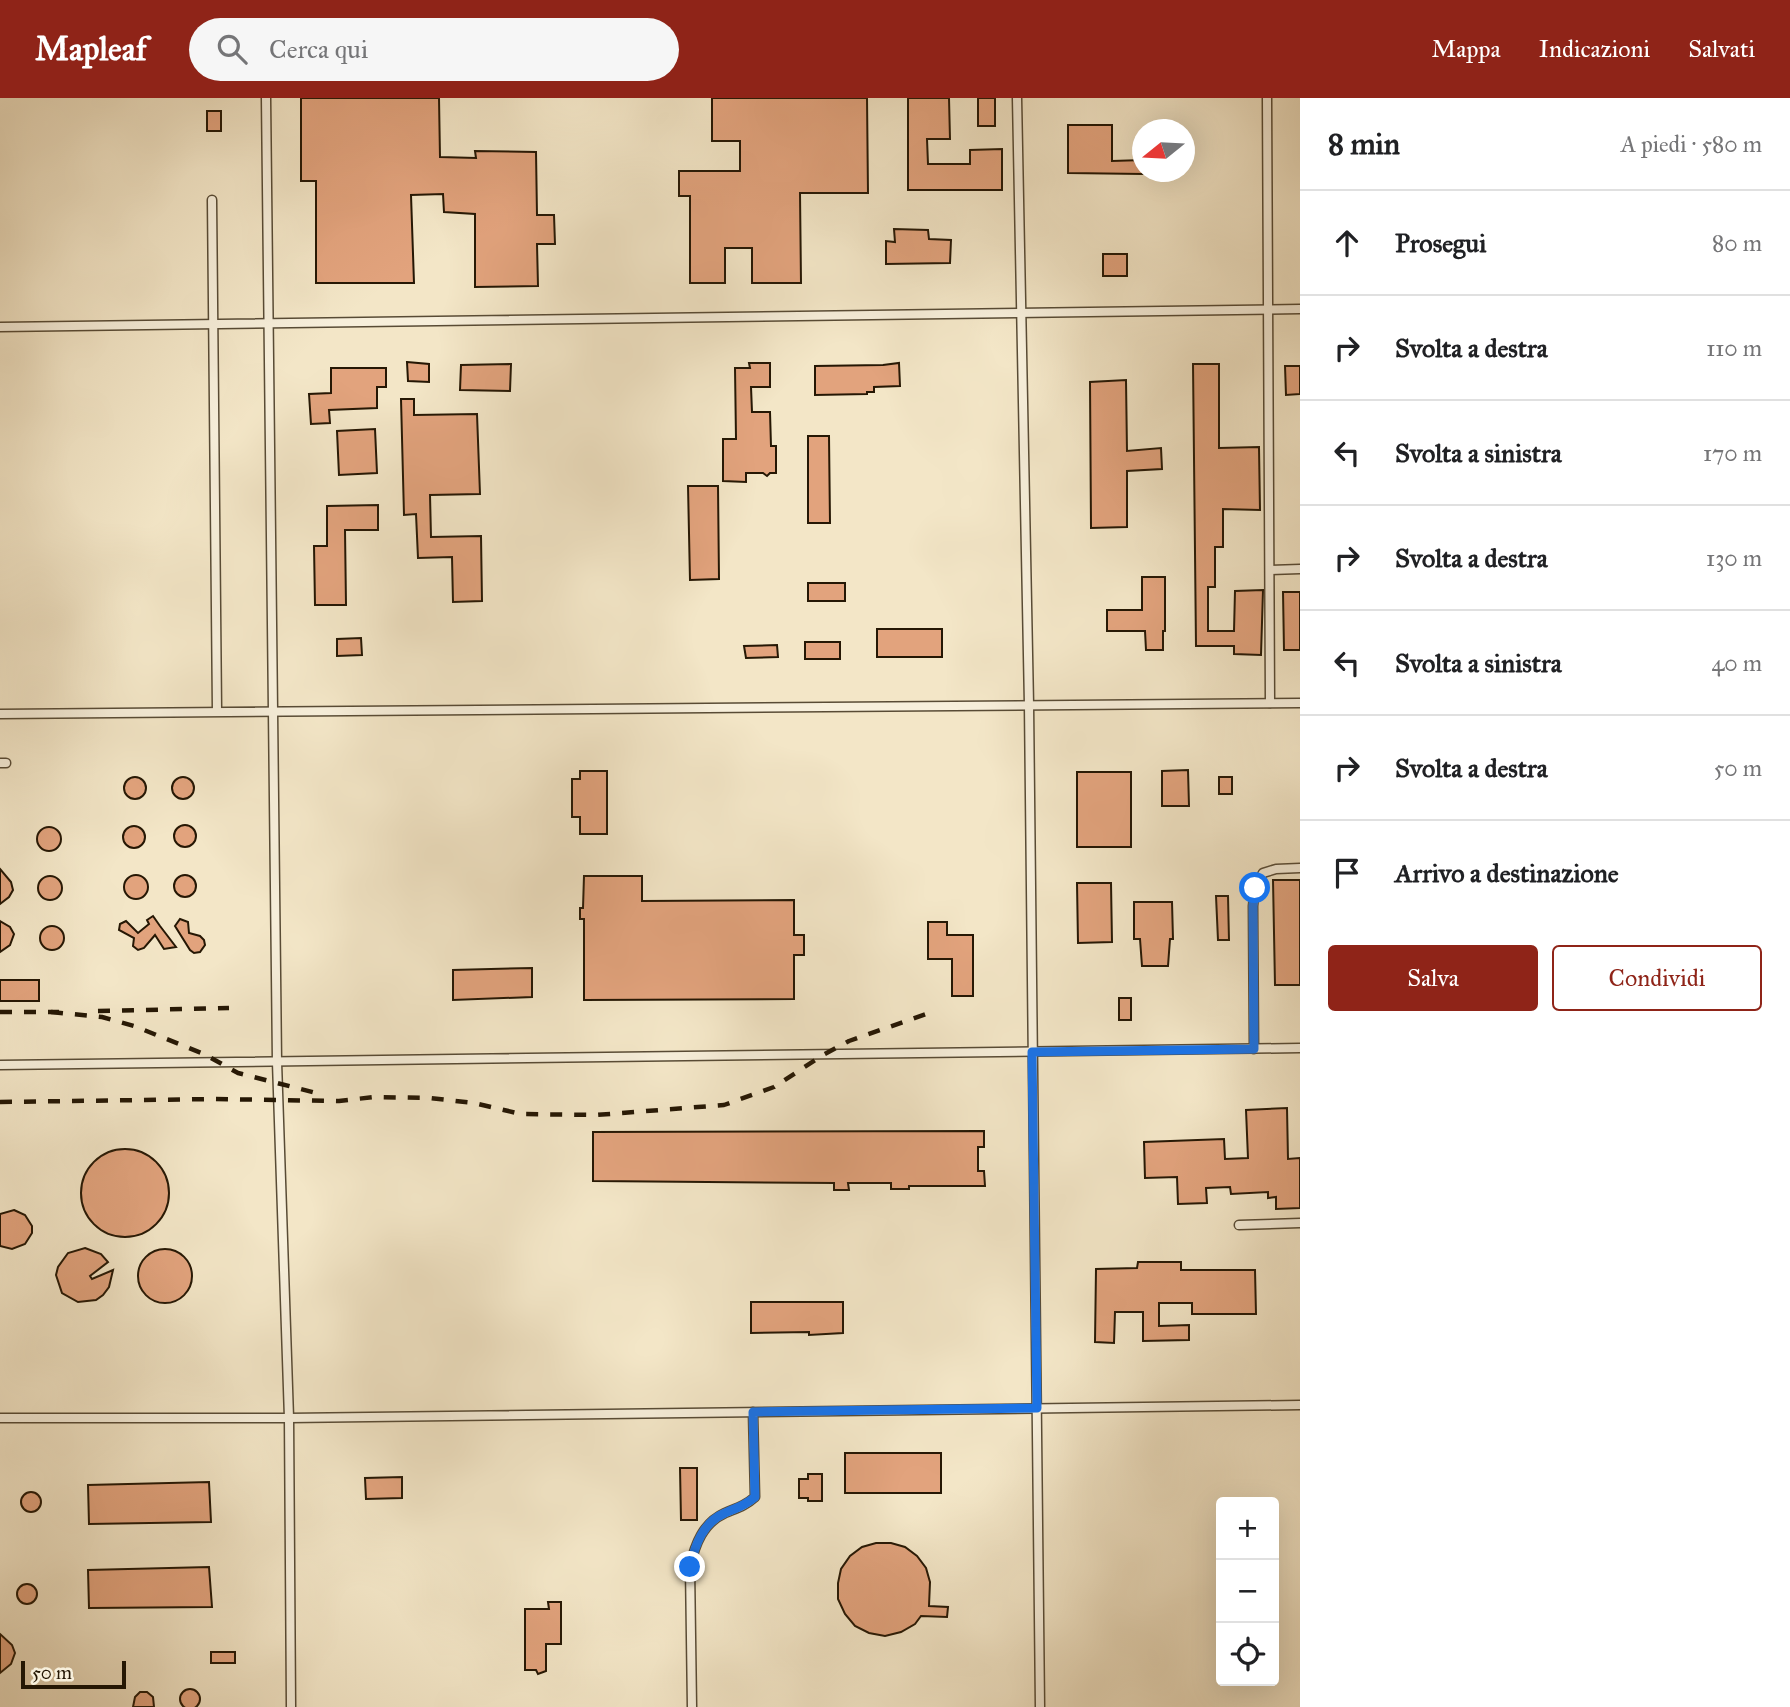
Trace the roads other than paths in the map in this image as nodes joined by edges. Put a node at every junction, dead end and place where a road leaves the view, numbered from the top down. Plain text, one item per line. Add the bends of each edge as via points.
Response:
1 (266, 98) edge
2 (1017, 98) edge
3 (1267, 98) edge
4 (212, 200) dead end
5 (1300, 309) edge
6 (1269, 310) junction
7 (1021, 313) junction
8 (269, 323) junction
9 (213, 324) junction
10 (0, 327) edge
11 (1300, 569) edge
12 (1269, 570) junction
13 (1270, 703) junction
14 (1300, 703) edge
15 (1028, 705) junction
16 (217, 711) junction
17 (272, 711) junction
18 (0, 714) edge
19 (1300, 868) edge
20 (1300, 1048) edge
21 (1254, 1049) junction
22 (1032, 1052) junction
23 (277, 1062) junction
24 (0, 1065) edge
25 (1300, 1223) edge
26 (1239, 1225) dead end
27 (1300, 1405) edge
28 (1037, 1408) junction
29 (753, 1412) junction
30 (0, 1418) edge
31 (289, 1418) junction
32 (291, 1707) edge
33 (692, 1707) edge
34 (1040, 1707) edge

1 - 8 lane
2 - 7 lane
3 - 6 lane
4 - 9 lane
5 - 6 lane
6 - 7 lane
6 - 12 lane
7 - 8 lane
7 - 15 lane
8 - 9 lane
8 - 17 lane
9 - 10 lane
9 - 16 lane
11 - 12 lane
12 - 13 lane
13 - 14 lane
13 - 15 lane
15 - 17 lane
15 - 22 lane
16 - 17 lane
16 - 18 lane
17 - 23 lane
19 - 21 lane via 1263,873 1255,888
20 - 21 lane
21 - 22 lane
22 - 23 lane
22 - 28 lane
23 - 24 lane
23 - 31 lane
25 - 26 lane
27 - 28 lane
28 - 29 lane
28 - 34 lane
29 - 31 lane
29 - 33 lane via 755,1497 706,1527 695,1545 690,1567
30 - 31 lane
31 - 32 lane

